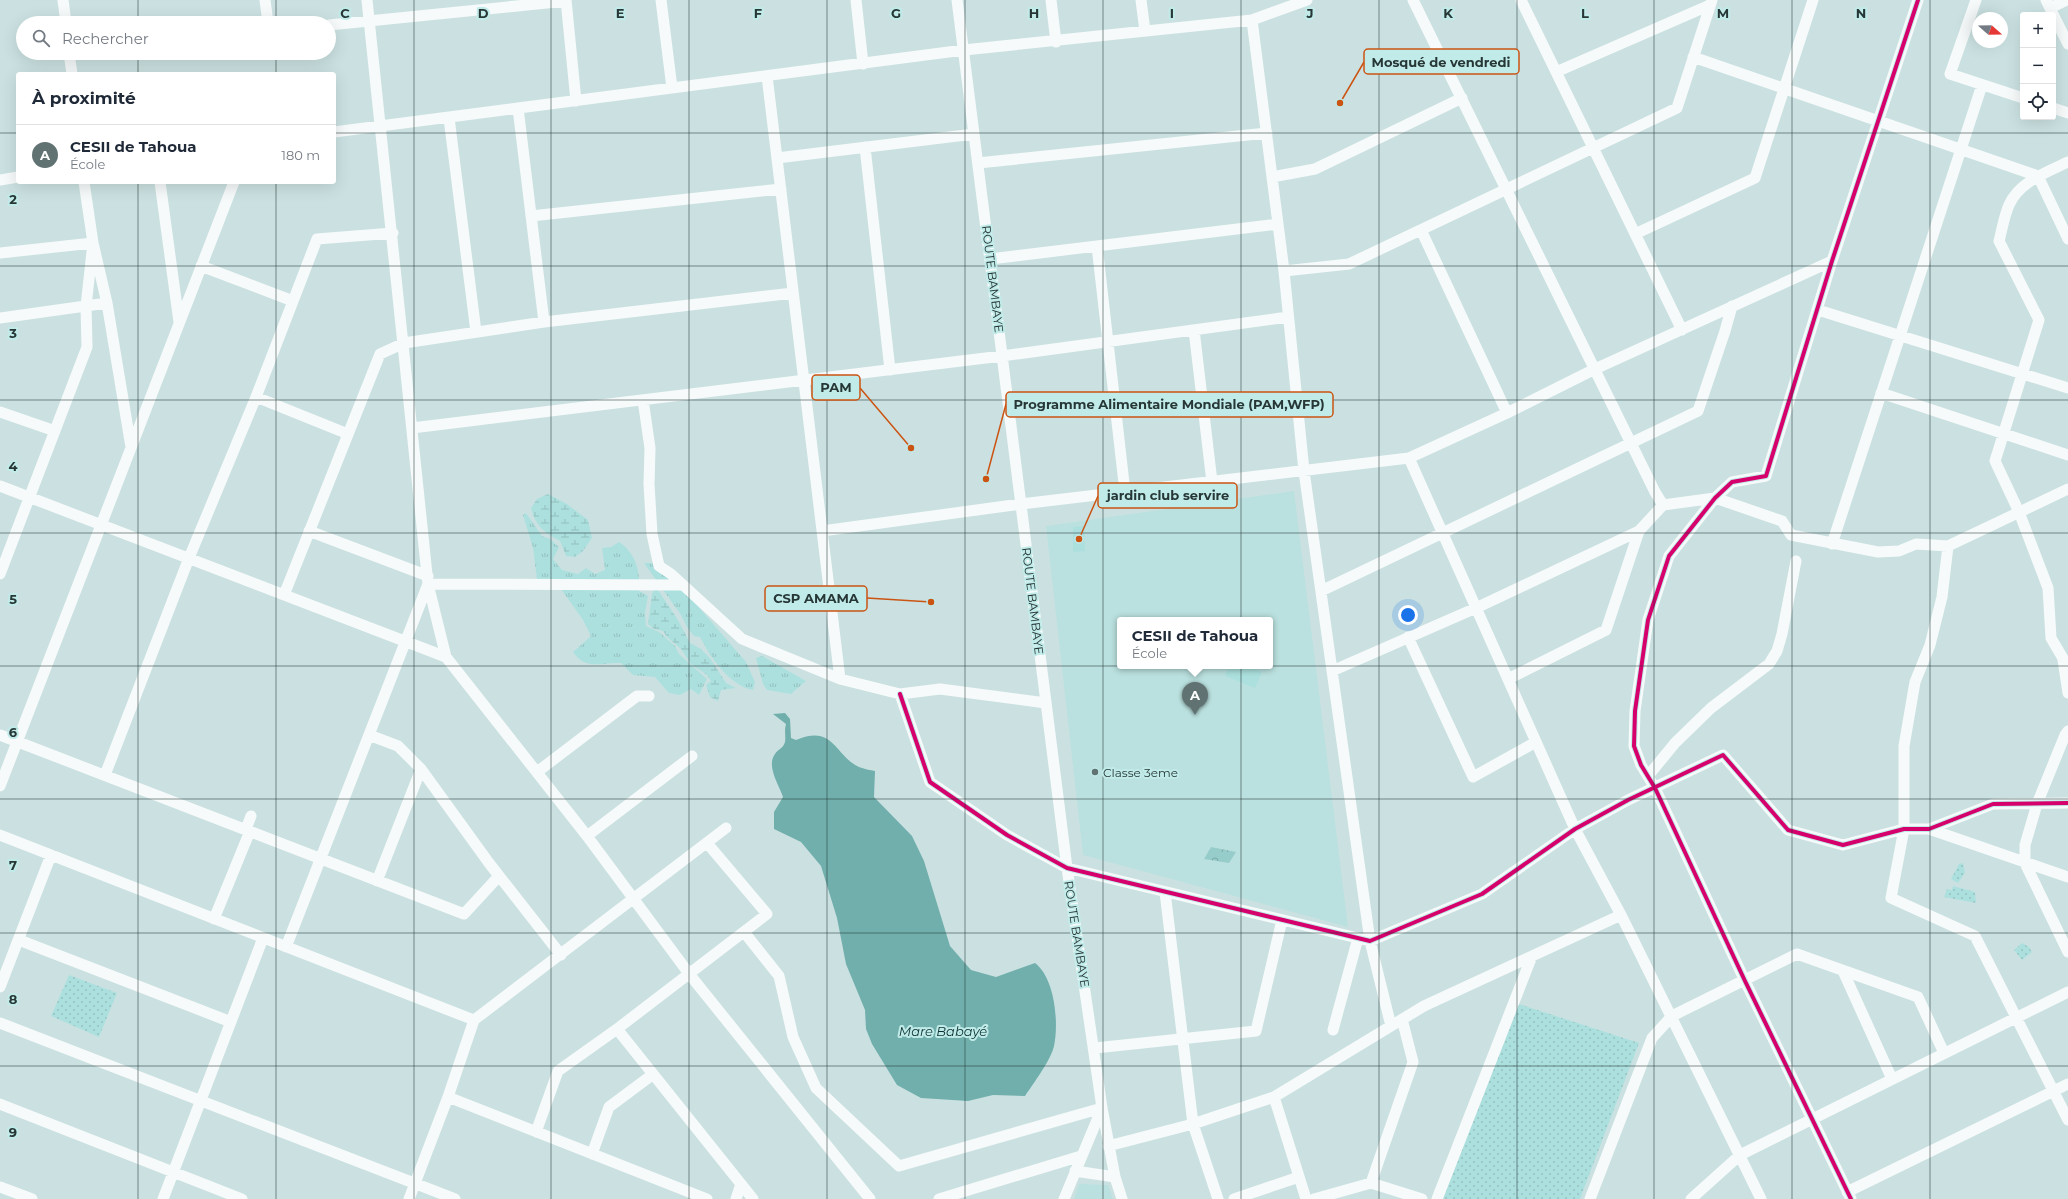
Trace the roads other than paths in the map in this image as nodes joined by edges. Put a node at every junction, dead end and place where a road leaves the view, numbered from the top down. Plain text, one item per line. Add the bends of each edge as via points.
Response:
1 (63, 0) edge
2 (265, 0) edge
3 (367, 0) edge
4 (566, 0) edge
5 (661, 0) edge
6 (856, 0) edge
7 (957, 0) edge
8 (1051, 0) edge
9 (1141, 0) edge
10 (1306, 0) edge
11 (1413, 0) edge
12 (1813, 0) edge
13 (1918, 0) edge
14 (1976, 0) edge
15 (2066, 0) edge
16 (1523, 1) edge
17 (1711, 3) edge
18 (2048, 4) edge
19 (467, 5) edge
20 (65, 16) edge
21 (267, 16) edge
22 (370, 20) junction
23 (1252, 20) junction
24 (336, 24) edge
25 (1145, 31) junction
26 (1056, 42) junction
27 (2068, 44) edge
28 (964, 50) junction
29 (1693, 56) junction
30 (70, 60) edge
31 (864, 64) junction
32 (72, 72) edge
33 (1556, 72) junction
34 (767, 76) junction
35 (1982, 85) junction
36 (672, 88) junction
37 (1784, 88) junction
38 (2020, 97) edge
39 (1462, 98) junction
40 (576, 101) junction
41 (518, 108) junction
42 (2056, 109) edge
43 (2068, 113) edge
44 (449, 118) junction
45 (1878, 121) junction
46 (382, 126) junction
47 (336, 132) edge
48 (1267, 133) junction
49 (974, 134) junction
50 (864, 147) junction
51 (1593, 148) junction
52 (1961, 150) junction
53 (777, 158) junction
54 (2068, 162) edge
55 (978, 163) junction
56 (2038, 176) junction
57 (16, 177) edge
58 (1272, 177) junction
59 (0, 180) edge
60 (84, 184) edge
61 (160, 184) edge
62 (233, 184) edge
63 (1507, 188) junction
64 (781, 189) junction
65 (531, 216) junction
66 (1278, 224) junction
67 (1420, 230) junction
68 (393, 233) junction
69 (1635, 234) junction
70 (2068, 239) edge
71 (93, 243) junction
72 (1098, 246) junction
73 (0, 253) edge
74 (990, 259) junction
75 (1832, 261) junction
76 (202, 266) junction
77 (1284, 271) junction
78 (793, 293) junction
79 (293, 301) junction
80 (108, 303) junction
81 (86, 306) junction
82 (1732, 306) junction
83 (1818, 310) junction
84 (1288, 317) junction
85 (0, 318) edge
86 (544, 322) junction
87 (179, 324) junction
88 (1194, 330) junction
89 (1682, 330) junction
90 (476, 332) junction
91 (1900, 334) junction
92 (1108, 342) junction
93 (404, 343) junction
94 (1002, 356) junction
95 (1595, 369) junction
96 (890, 370) junction
97 (2022, 374) junction
98 (804, 380) junction
99 (2068, 388) edge
100 (1881, 393) junction
101 (256, 397) junction
102 (643, 400) junction
103 (0, 412) edge
104 (1507, 413) junction
105 (412, 428) junction
106 (55, 431) junction
107 (2003, 433) junction
108 (348, 434) junction
109 (1631, 443) junction
110 (131, 449) junction
111 (2068, 455) edge
112 (1409, 458) junction
113 (1304, 471) junction
114 (1212, 482) junction
115 (0, 486) edge
116 (2068, 489) edge
117 (1125, 492) junction
118 (29, 497) junction
119 (1715, 498) junction
120 (1021, 504) junction
121 (1663, 505) junction
122 (2019, 512) junction
123 (101, 525) junction
124 (1639, 530) junction
125 (309, 531) junction
126 (822, 531) junction
127 (1441, 532) junction
128 (1832, 544) junction
129 (1948, 546) junction
130 (189, 558) junction
131 (1796, 561) dead end
132 (0, 574) edge
133 (428, 580) junction
134 (683, 585) junction
135 (1321, 591) junction
136 (284, 595) junction
137 (1476, 608) junction
138 (1408, 637) junction
139 (405, 641) junction
140 (446, 657) junction
141 (2065, 662) edge
142 (1332, 671) junction
143 (840, 679) junction
144 (1508, 679) junction
145 (2068, 693) edge
146 (900, 694) junction
147 (649, 696) dead end
148 (1046, 704) junction
149 (2068, 731) edge
150 (0, 735) edge
151 (369, 735) junction
152 (16, 741) junction
153 (1536, 742) junction
154 (692, 756) dead end
155 (421, 769) junction
156 (537, 772) junction
157 (105, 775) junction
158 (1648, 776) junction
159 (0, 786) edge
160 (1655, 788) junction
161 (2068, 803) edge
162 (2037, 804) junction
163 (251, 816) dead end
164 (726, 828) dead end
165 (1575, 829) junction
166 (1904, 829) junction
167 (1929, 829) junction
168 (248, 830) junction
169 (0, 835) edge
170 (586, 836) junction
171 (707, 843) junction
172 (50, 855) junction
173 (320, 859) junction
174 (2025, 862) junction
175 (1067, 868) junction
176 (499, 876) junction
177 (2068, 877) edge
178 (377, 881) junction
179 (1165, 892) junction
180 (634, 900) junction
181 (1621, 915) junction
182 (214, 919) junction
183 (1282, 920) junction
184 (744, 932) junction
185 (263, 938) junction
186 (1358, 938) junction
187 (19, 940) junction
188 (1370, 941) junction
189 (286, 947) junction
190 (2068, 952) edge
191 (561, 955) junction
192 (1532, 956) junction
193 (1843, 971) junction
194 (690, 974) junction
195 (1745, 981) junction
196 (0, 987) edge
197 (2068, 992) edge
198 (1672, 1016) junction
199 (2016, 1018) junction
200 (1402, 1019) junction
201 (474, 1020) junction
202 (231, 1022) junction
203 (0, 1023) edge
204 (1391, 1026) junction
205 (617, 1029) junction
206 (1333, 1030) dead end
207 (1184, 1038) junction
208 (1095, 1048) junction
209 (1944, 1053) junction
210 (652, 1075) junction
211 (1892, 1079) junction
212 (2068, 1084) edge
213 (2053, 1091) junction
214 (448, 1097) junction
215 (1274, 1097) junction
216 (201, 1100) junction
217 (0, 1104) edge
218 (1102, 1108) junction
219 (1813, 1119) junction
220 (2068, 1120) edge
221 (1193, 1124) junction
222 (536, 1132) junction
223 (1108, 1146) junction
224 (592, 1154) junction
225 (1740, 1155) junction
226 (1081, 1156) junction
227 (174, 1172) junction
228 (1075, 1172) junction
229 (1115, 1177) junction
230 (1299, 1178) junction
231 (415, 1183) junction
232 (1371, 1183) junction
233 (742, 1184) junction
234 (0, 1186) edge
235 (1849, 1196) edge
236 (32, 1199) edge
237 (163, 1199) edge
238 (242, 1199) edge
239 (409, 1199) edge
240 (455, 1199) edge
241 (706, 1199) edge
242 (736, 1199) edge
243 (753, 1199) edge
244 (870, 1199) edge
245 (939, 1199) edge
246 (1064, 1199) edge
247 (1122, 1199) edge
248 (1218, 1199) edge
249 (1234, 1199) edge
250 (1306, 1199) edge
251 (1314, 1199) edge
252 (1422, 1199) edge
253 (1437, 1199) edge
254 (1590, 1199) edge
255 (1691, 1199) edge
256 (1761, 1199) edge

1 - 20 street
2 - 21 street
3 - 22 street
4 - 19 street
4 - 40 street
5 - 36 street
6 - 31 street
7 - 28 street, ROUTE BAMBAYE
8 - 26 street
9 - 25 street
10 - 23 street
11 - 39 street
12 - 37 street
13 - 45 street
14 - 35 street via 1950,74
15 - 18 street
16 - 33 street
17 - 29 street
17 - 33 street
18 - 27 street
19 - 22 street
22 - 24 street
22 - 46 street
23 - 25 street
23 - 48 street
25 - 26 street
26 - 28 street
28 - 31 street
28 - 49 street, ROUTE BAMBAYE
29 - 37 street
29 - 51 street via 1677,108
30 - 32 street
31 - 34 street
33 - 51 street
34 - 36 street
34 - 53 street
35 - 38 street
35 - 52 street
36 - 40 street
37 - 45 street
37 - 69 street via 1755,178
39 - 58 street via 1315,169
39 - 63 street
40 - 41 street
41 - 44 street
41 - 65 street
42 - 43 street
44 - 46 street
44 - 90 street
45 - 52 street
45 - 75 street
46 - 47 street
46 - 68 street
48 - 55 street
48 - 58 street
49 - 50 street
49 - 55 street, ROUTE BAMBAYE
50 - 53 street
50 - 96 street
51 - 63 street
51 - 69 street
52 - 56 street
52 - 91 street
53 - 64 street
54 - 56 street
55 - 74 street, ROUTE BAMBAYE
56 - 70 street
56 - 97 street via 2019,190 2009,205 1999,241 2039,320
57 - 59 street
58 - 66 street
60 - 71 street
61 - 87 street
62 - 76 street
63 - 67 street
63 - 95 street
64 - 65 street
64 - 78 street
65 - 86 street
66 - 72 street
66 - 77 street
67 - 77 street via 1349,264
67 - 104 street
68 - 79 street via 317,239
68 - 93 street
69 - 89 street
71 - 73 street
71 - 80 street
71 - 81 street
72 - 74 street
72 - 92 street
74 - 94 street, ROUTE BAMBAYE
75 - 82 street
75 - 83 street
76 - 79 street
76 - 87 street
77 - 84 street
78 - 86 street
78 - 98 street
79 - 101 street
80 - 81 street
80 - 110 street
81 - 85 street
81 - 106 street via 87,347
82 - 89 street
82 - 109 street via 1698,411
83 - 91 street
83 - 119 street via 1766,476 1732,482
84 - 88 street
84 - 113 street
86 - 90 street
87 - 110 street
88 - 92 street
88 - 114 street
89 - 95 street
90 - 93 street
91 - 97 street
91 - 100 street
92 - 94 street
92 - 117 street
93 - 105 street
93 - 108 street via 380,354
94 - 96 street
94 - 120 street, ROUTE BAMBAYE
95 - 104 street
95 - 109 street
96 - 98 street
97 - 99 street
97 - 107 street
98 - 102 street
98 - 126 street
100 - 107 street
100 - 128 street
101 - 108 street
101 - 130 street
102 - 105 street
102 - 134 street via 650,448 649,484 659,566
103 - 106 street
104 - 112 street
105 - 133 street
106 - 118 street
107 - 111 street
107 - 122 street via 1995,461
108 - 125 street
109 - 121 street
109 - 127 street
110 - 123 street
112 - 113 street
112 - 127 street
113 - 114 street
113 - 135 street
114 - 117 street
115 - 118 street
116 - 122 street
117 - 120 street
118 - 123 street
118 - 132 street
119 - 121 street
119 - 128 street via 1782,521 1791,535
119 - 158 street via 1670,556 1648,620 1635,711 1634,746
120 - 126 street
120 - 148 street, ROUTE BAMBAYE
121 - 124 street
122 - 129 street
122 - 141 street via 2048,588 2051,638
123 - 130 street
123 - 152 street
124 - 137 street
124 - 144 street via 1606,630
125 - 133 street
125 - 136 street
126 - 143 street
127 - 135 street
127 - 137 street
128 - 129 street via 1878,552 1899,551 1916,544
129 - 166 street via 1942,597 1930,645 1915,682 1904,746
130 - 136 street
130 - 157 street
131 - 158 street via 1782,634 1777,651 1769,664 1711,708 1675,743
133 - 134 street
133 - 139 street
133 - 140 street
134 - 143 street via 742,639
135 - 142 street
136 - 139 street
137 - 138 street
137 - 144 street
138 - 142 street
138 - 153 street via 1473,777
139 - 140 street
139 - 151 street
140 - 156 street
141 - 145 street
142 - 188 street
143 - 146 street
144 - 153 street
146 - 148 street via 940,689
146 - 175 street via 930,782 1007,835
147 - 156 street via 637,696
148 - 175 street, ROUTE BAMBAYE
149 - 162 street
150 - 152 street
151 - 155 street via 398,746
151 - 173 street
152 - 157 street
152 - 159 street
153 - 165 street
154 - 170 street
155 - 176 street
155 - 178 street
156 - 170 street
157 - 168 street
158 - 160 street
160 - 165 street
160 - 166 street via 1723,754 1788,830 1843,845
160 - 195 street
161 - 162 street
162 - 167 street via 1993,804
162 - 174 street via 2025,845
163 - 168 street
164 - 171 street
165 - 181 street
165 - 188 street via 1482,894
166 - 167 street
166 - 199 street via 1891,898 1975,936
167 - 174 street
168 - 173 street
168 - 182 street
169 - 172 street
170 - 180 street
171 - 180 street
171 - 184 street via 767,914
172 - 182 street
172 - 187 street
173 - 178 street
173 - 189 street
174 - 177 street
174 - 190 street
175 - 179 street
175 - 208 street, ROUTE BAMBAYE
176 - 178 street via 464,914
176 - 191 street
179 - 183 street
179 - 207 street
180 - 191 street
180 - 194 street
181 - 192 street
181 - 198 street
182 - 185 street
183 - 186 street
183 - 207 street via 1256,1031
184 - 194 street
184 - 218 street via 779,976 793,1037 816,1088 899,1166
185 - 189 street
185 - 202 street
186 - 188 street
186 - 206 street
187 - 196 street
187 - 202 street
188 - 204 street
189 - 201 street
191 - 201 street
192 - 200 street via 1424,1006
192 - 253 street
193 - 195 street via 1797,954
193 - 209 street via 1918,997
193 - 211 street
194 - 205 street
194 - 244 street
195 - 198 street
195 - 219 street
197 - 199 street
198 - 225 street
198 - 254 street via 1652,1038
199 - 209 street
199 - 213 street
200 - 204 street
200 - 232 street via 1413,1062
201 - 214 street
202 - 216 street
203 - 216 street
204 - 215 street
205 - 210 street
205 - 222 street via 558,1071
207 - 208 street
207 - 221 street
208 - 218 street, ROUTE BAMBAYE
209 - 211 street
210 - 224 street via 609,1107
210 - 233 street
211 - 219 street
212 - 213 street
213 - 220 street
213 - 235 street
214 - 222 street
214 - 231 street
215 - 221 street
215 - 230 street
216 - 227 street
216 - 231 street
217 - 227 street
218 - 223 street, ROUTE BAMBAYE
218 - 226 street
219 - 225 street
219 - 235 street
221 - 223 street
221 - 248 street
222 - 224 street
223 - 229 street, ROUTE BAMBAYE
224 - 241 street
225 - 255 street
225 - 256 street
226 - 228 street
226 - 245 street
227 - 237 street
227 - 238 street
228 - 229 street
228 - 246 street
229 - 247 street, ROUTE BAMBAYE
230 - 249 street
230 - 250 street
231 - 239 street
231 - 240 street
232 - 251 street
232 - 252 street
233 - 242 street
233 - 243 street
234 - 236 street

